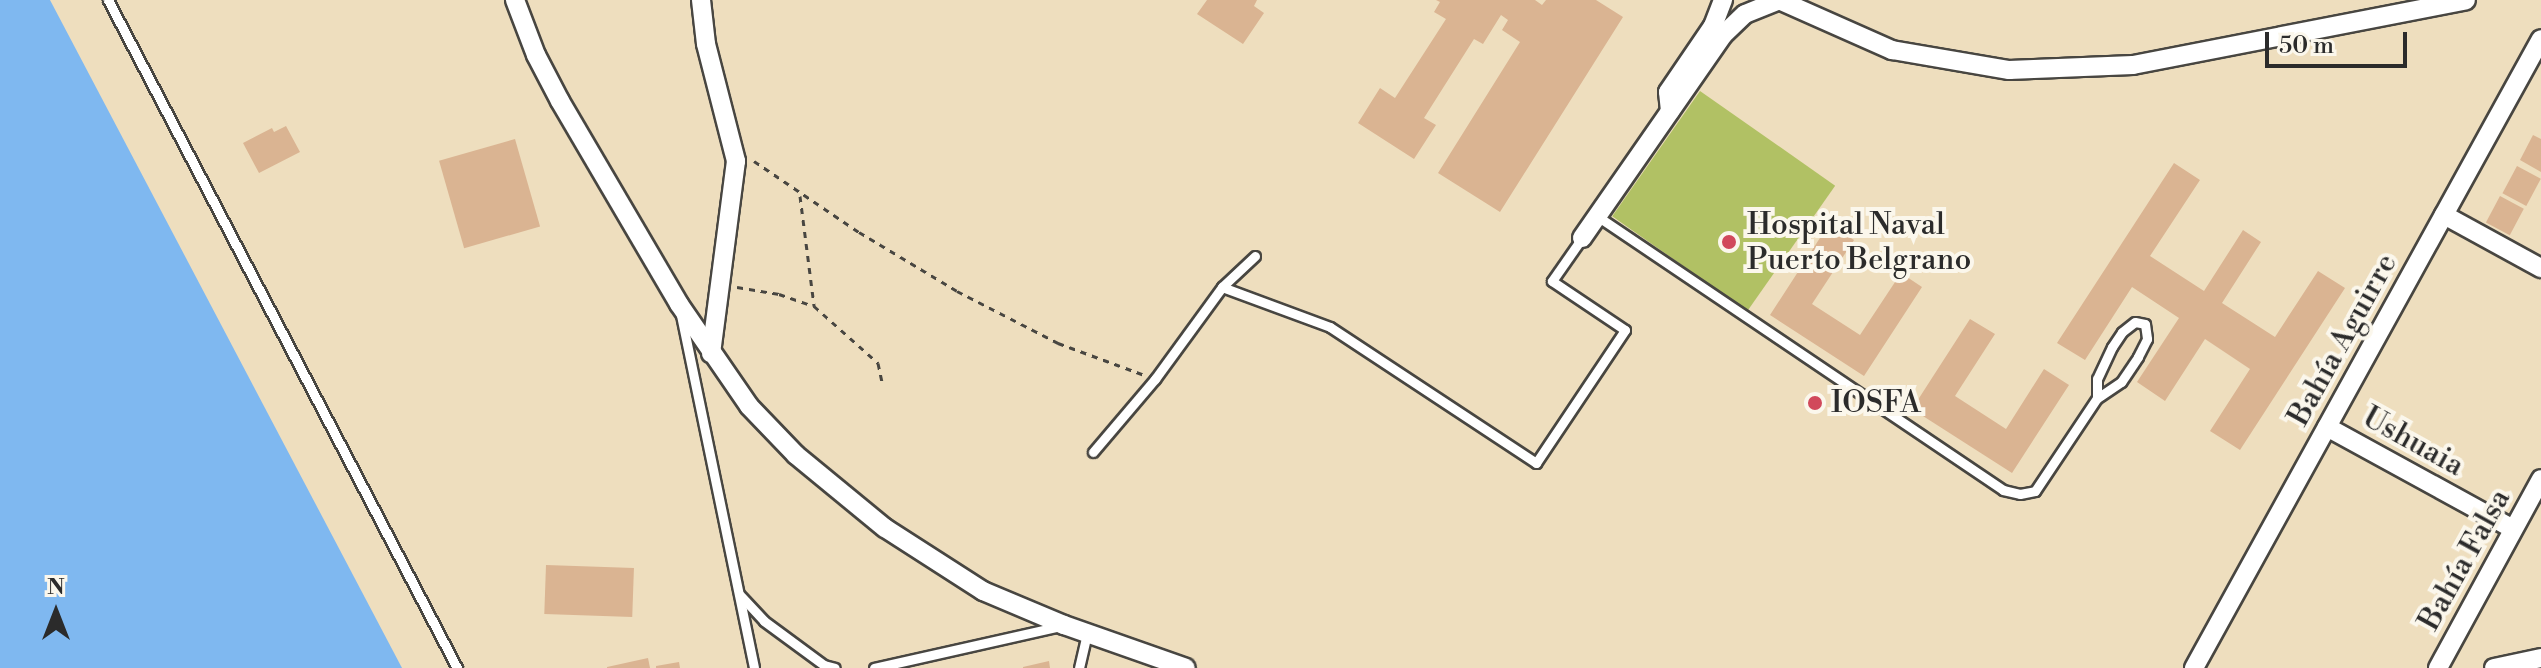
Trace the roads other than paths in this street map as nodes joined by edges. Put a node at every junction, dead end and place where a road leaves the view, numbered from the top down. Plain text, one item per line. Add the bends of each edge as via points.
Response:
1 (108, 0) edge
2 (515, 0) edge
3 (701, 0) edge
4 (1723, 0) edge
5 (1779, 0) edge
6 (2466, 0) edge
7 (2541, 39) edge
8 (2533, 73) edge
9 (1670, 111) junction
10 (2444, 215) junction
11 (1597, 216) junction
12 (1582, 238) joint
13 (1255, 256) dead end
14 (2541, 268) edge
15 (1222, 287) junction
16 (679, 304) junction
17 (711, 353) junction
18 (2097, 398) junction
19 (2327, 427) junction
20 (1093, 452) dead end
21 (2541, 479) edge
22 (2513, 529) junction
23 (738, 593) junction
24 (1064, 625) junction
25 (1087, 633) junction
26 (2541, 658) edge
27 (457, 668) edge
28 (754, 668) edge
29 (835, 668) edge
30 (874, 668) edge
31 (1079, 668) edge
32 (1186, 668) edge
33 (2194, 668) edge
34 (2438, 668) edge
35 (2494, 668) edge

1 - 27 lane
2 - 16 street via 560,101
3 - 17 street via 706,44 734,147 735,174
4 - 9 street via 1713,26 1668,92
5 - 6 street via 1892,50 2009,70 2070,70 2205,53
5 - 9 street via 1734,24
7 - 8 street, Bahía Aguirre
8 - 10 street, Bahía Aguirre
9 - 11 street
10 - 14 street
10 - 19 street, Bahía Aguirre
11 - 12 street
11 - 18 lane via 2003,490 2035,491
12 - 15 lane via 1552,281 1625,330 1536,463 1330,327
13 - 15 lane
15 - 20 lane
16 - 17 street
16 - 23 lane
17 - 24 street via 777,436 862,510 983,591
18 - 18 lane via 2121,382 2138,357 2147,339 2145,324 2135,322 2112,347 2097,379
19 - 22 street, Ushuaia
19 - 33 street, Bahía Aguirre
21 - 22 street, Bahía Falsa
22 - 34 street, Bahía Falsa
23 - 28 lane
23 - 29 lane via 764,621
24 - 25 street
24 - 30 lane
25 - 31 lane
25 - 32 street
26 - 35 street

